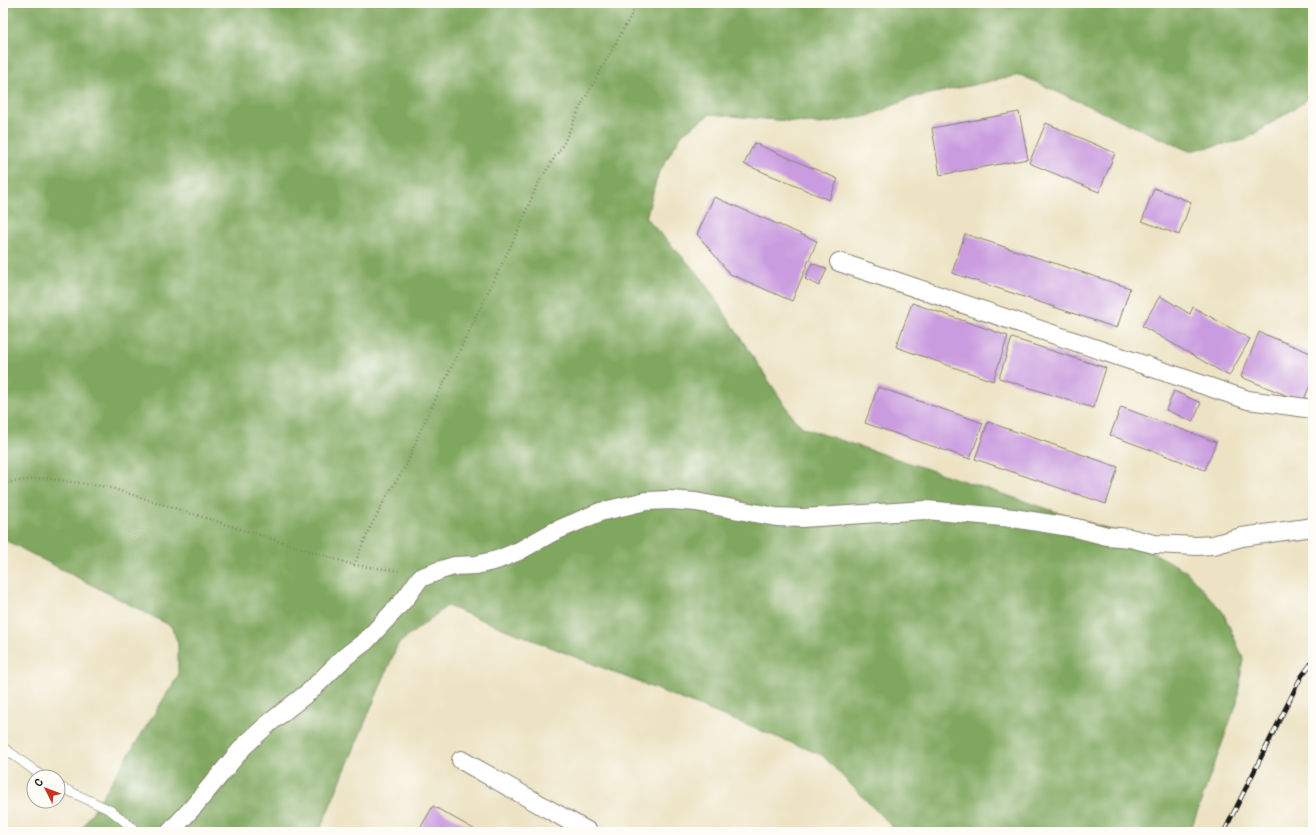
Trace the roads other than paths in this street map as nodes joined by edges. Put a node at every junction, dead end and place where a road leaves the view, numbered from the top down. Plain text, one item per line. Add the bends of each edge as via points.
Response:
1 (839, 262) dead end
2 (1313, 409) edge
3 (1313, 527) edge
4 (3, 747) edge
5 (461, 760) dead end
6 (32, 769) edge
7 (66, 790) edge
8 (138, 832) edge
9 (170, 832) edge
10 (589, 832) edge

1 - 2 street via 1248,400
3 - 9 street via 1197,546 1154,544 1076,528 981,514 926,510 802,518 776,517 672,500 646,502 600,512 497,560 476,565 454,566 420,578 366,640 244,746
4 - 6 lane
5 - 10 street
7 - 8 lane via 110,810

